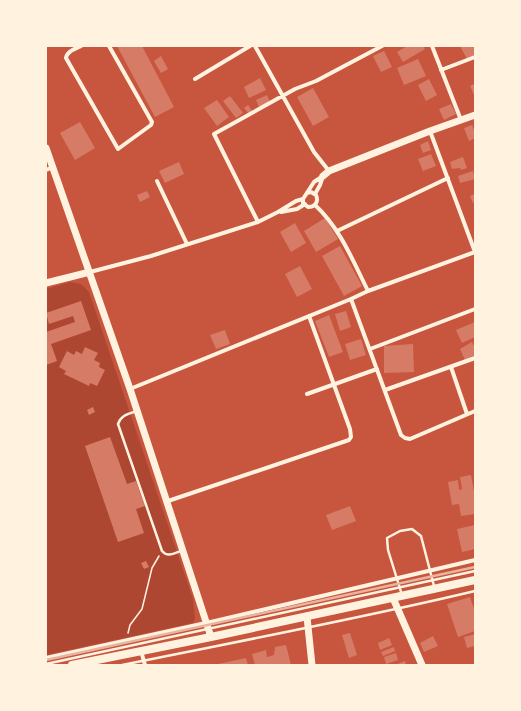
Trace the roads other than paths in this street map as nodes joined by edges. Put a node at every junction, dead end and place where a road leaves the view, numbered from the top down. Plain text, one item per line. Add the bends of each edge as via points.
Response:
1 (81, 46) edge
2 (109, 46) edge
3 (250, 46) edge
4 (255, 46) edge
5 (382, 46) edge
6 (432, 46) edge
7 (475, 57) edge
8 (441, 70) junction
9 (195, 79) dead end
10 (282, 96) junction
11 (475, 115) edge
12 (461, 120) junction
13 (430, 131) junction
14 (46, 148) edge
15 (49, 168) edge
16 (326, 173) junction
17 (448, 178) junction
18 (157, 180) dead end
19 (307, 193) junction
20 (315, 194) junction
21 (303, 199) junction
22 (305, 204) junction
23 (315, 205) junction
24 (278, 212) junction
25 (258, 222) junction
26 (337, 232) junction
27 (187, 244) junction
28 (475, 252) edge
29 (90, 272) junction
30 (46, 283) edge
31 (368, 291) junction
32 (351, 299) junction
33 (475, 309) edge
34 (309, 316) junction
35 (370, 349) junction
36 (475, 358) edge
37 (451, 367) junction
38 (377, 369) junction
39 (334, 385) junction
40 (130, 388) junction
41 (385, 390) junction
42 (307, 394) dead end
43 (475, 410) edge
44 (138, 411) junction
45 (467, 414) junction
46 (168, 501) junction
47 (184, 550) junction
48 (475, 560) edge
49 (430, 570) junction
50 (475, 571) edge
51 (397, 578) junction
52 (432, 580) junction
53 (475, 580) edge
54 (399, 587) junction
55 (435, 588) junction
56 (475, 591) edge
57 (402, 595) junction
58 (393, 598) junction
59 (398, 609) junction
60 (307, 617) junction
61 (207, 626) junction
62 (308, 628) junction
63 (211, 637) junction
64 (141, 651) junction
65 (46, 658) edge
66 (144, 663) edge
67 (46, 664) edge
68 (72, 665) edge
69 (122, 665) edge
70 (312, 665) edge
71 (422, 665) edge

1 - 2 street via 70,51 66,58 118,149 152,122
3 - 9 street
4 - 10 street
5 - 10 street
6 - 8 street
7 - 8 street
8 - 12 street
10 - 16 street
10 - 25 street via 214,134
11 - 12 main road
12 - 13 main road
13 - 16 main road
13 - 17 street
14 - 15 main road
15 - 29 main road
16 - 19 street via 314,182
16 - 20 street
17 - 26 street
17 - 28 street
18 - 27 street
19 - 20 street
19 - 21 street
20 - 23 street
21 - 22 street
21 - 24 street
22 - 23 street via 308,207
22 - 24 street via 297,209
23 - 26 street
24 - 25 street
25 - 27 street
26 - 31 street
27 - 29 street
28 - 31 street
29 - 30 main road
29 - 40 main road
31 - 32 street
32 - 34 street
32 - 35 street
33 - 35 street
34 - 39 street
34 - 40 street
35 - 38 street
36 - 37 street
37 - 41 street
37 - 45 street
38 - 39 street
38 - 41 street
39 - 42 street
39 - 46 street via 350,429 351,437 345,443
40 - 44 main road
41 - 45 street via 404,438 410,439
43 - 45 street
44 - 46 main road
44 - 47 lane via 124,415 118,424 162,551 169,555
46 - 47 main road
47 - 61 main road
48 - 49 street
49 - 51 street
49 - 51 lane via 421,536 412,529 400,531 387,538
49 - 52 lane
50 - 52 lane
51 - 54 lane
51 - 61 street
52 - 54 lane
52 - 55 lane
53 - 55 main road
54 - 57 lane
54 - 61 lane
55 - 57 main road
56 - 59 lane
57 - 58 main road
58 - 59 main road
58 - 60 main road
59 - 62 lane
59 - 71 main road
60 - 62 main road
60 - 63 main road
61 - 63 main road
61 - 65 street via 126,640
61 - 67 lane
62 - 66 lane
62 - 70 main road
63 - 64 main road
64 - 66 street
64 - 68 main road
66 - 69 lane

